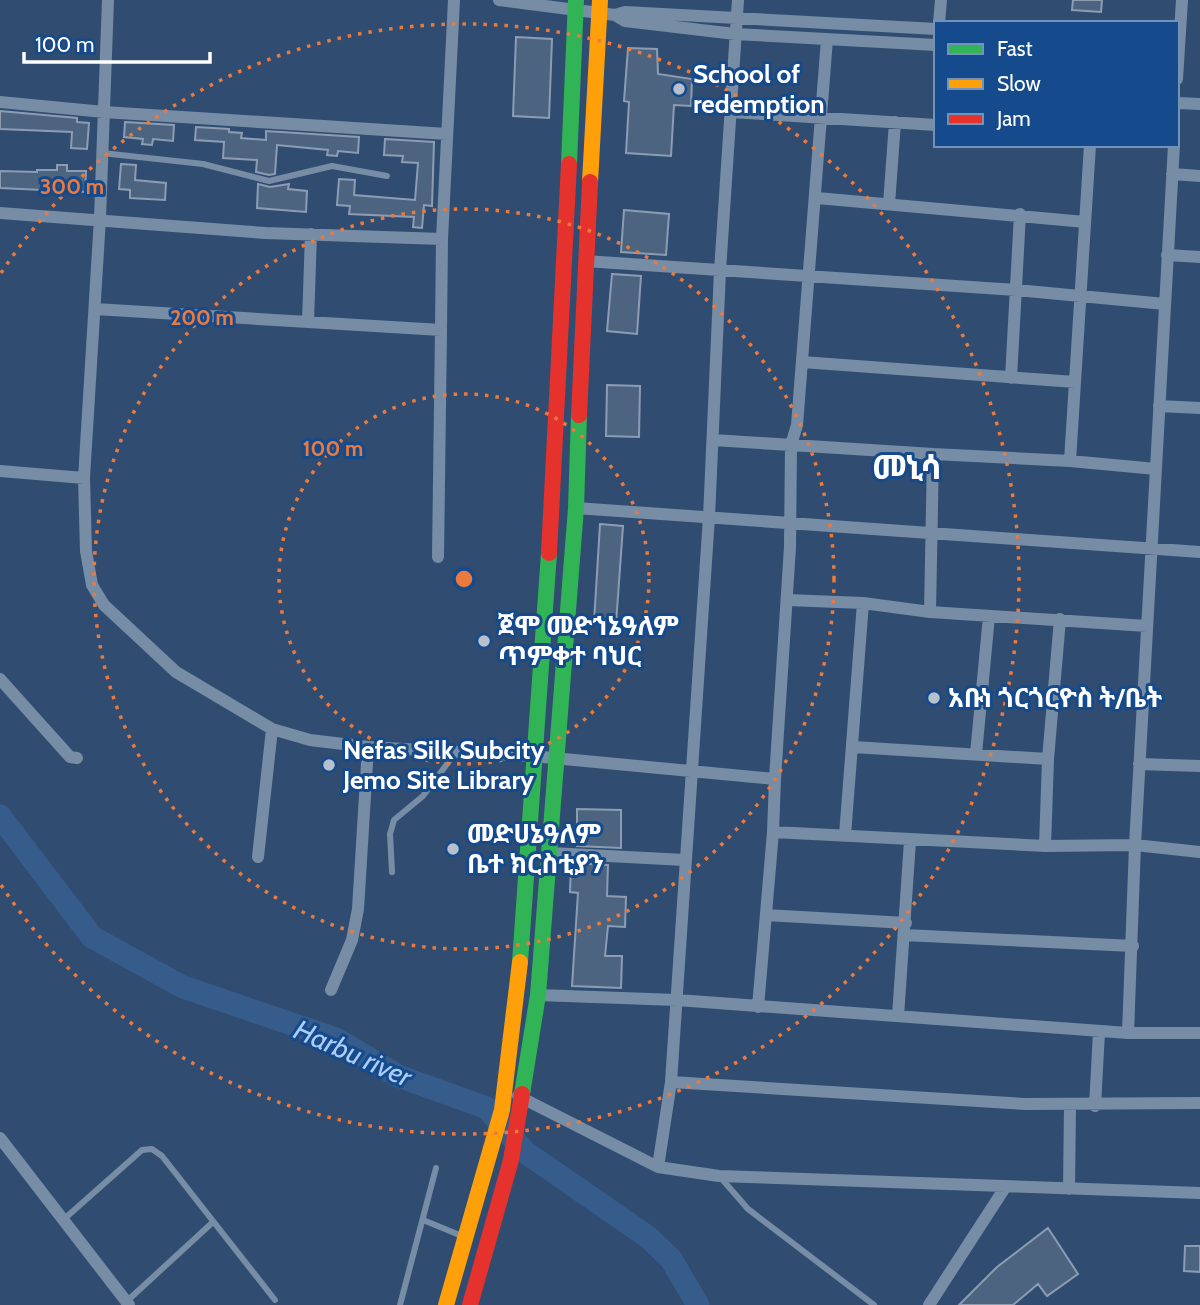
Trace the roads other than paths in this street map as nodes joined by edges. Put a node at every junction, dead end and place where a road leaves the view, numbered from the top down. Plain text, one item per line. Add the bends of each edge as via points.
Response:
1 (108, 0) edge
2 (454, 0) edge
3 (499, 0) edge
4 (738, 0) edge
5 (941, 0) edge
6 (1182, 0) edge
7 (576, 5) edge
8 (605, 9) edge
9 (736, 18) junction
10 (939, 21) edge
11 (934, 29) edge
12 (735, 34) junction
13 (827, 39) junction
14 (1179, 40) edge
15 (934, 45) edge
16 (0, 103) edge
17 (1179, 103) edge
18 (1200, 104) edge
19 (104, 112) junction
20 (731, 112) junction
21 (821, 117) junction
22 (895, 122) junction
23 (934, 125) edge
24 (447, 134) junction
25 (1090, 147) edge
26 (1174, 147) edge
27 (102, 153) junction
28 (1172, 174) junction
29 (387, 176) dead end
30 (1200, 176) edge
31 (817, 198) junction
32 (889, 204) junction
33 (0, 213) edge
34 (1020, 214) junction
35 (100, 218) junction
36 (1085, 222) junction
37 (311, 234) junction
38 (442, 239) junction
39 (1167, 255) junction
40 (1200, 257) edge
41 (585, 261) junction
42 (720, 271) junction
43 (809, 278) junction
44 (1016, 290) junction
45 (1080, 298) junction
46 (1165, 304) junction
47 (95, 309) junction
48 (308, 322) junction
49 (441, 330) junction
50 (802, 362) junction
51 (1012, 378) junction
52 (1075, 382) junction
53 (1159, 406) junction
54 (1200, 408) edge
55 (713, 440) junction
56 (791, 445) junction
57 (933, 454) junction
58 (1070, 461) junction
59 (1156, 469) junction
60 (0, 471) edge
61 (84, 478) junction
62 (576, 508) junction
63 (709, 517) junction
64 (788, 522) junction
65 (933, 532) junction
66 (1151, 547) junction
67 (1200, 552) edge
68 (438, 557) dead end
69 (787, 600) junction
70 (863, 603) junction
71 (930, 612) junction
72 (989, 616) junction
73 (1060, 619) junction
74 (1147, 626) junction
75 (0, 679) edge
76 (272, 729) junction
77 (368, 747) junction
78 (853, 747) junction
79 (456, 752) junction
80 (976, 754) junction
81 (532, 757) junction
82 (77, 758) dead end
83 (1048, 759) junction
84 (558, 760) junction
85 (1139, 764) junction
86 (1200, 766) edge
87 (690, 772) junction
88 (775, 779) junction
89 (773, 832) junction
90 (845, 835) junction
91 (910, 841) junction
92 (1135, 845) junction
93 (1045, 846) junction
94 (1200, 852) edge
95 (550, 853) junction
96 (258, 857) dead end
97 (685, 860) junction
98 (391, 872) dead end
99 (766, 915) junction
100 (905, 929) junction
101 (1133, 946) junction
102 (331, 990) dead end
103 (538, 995) junction
104 (677, 1000) junction
105 (758, 1007) junction
106 (898, 1016) junction
107 (1099, 1032) junction
108 (1128, 1033) junction
109 (1200, 1033) edge
110 (671, 1082) junction
111 (504, 1092) junction
112 (521, 1096) junction
113 (1200, 1103) edge
114 (1070, 1105) junction
115 (1095, 1106) junction
116 (0, 1138) edge
117 (657, 1167) junction
118 (436, 1168) dead end
119 (719, 1176) junction
120 (1006, 1186) junction
121 (1069, 1189) junction
122 (1200, 1193) edge
123 (63, 1220) junction
124 (423, 1220) junction
125 (213, 1223) junction
126 (467, 1238) junction
127 (275, 1300) dead end
128 (128, 1304) edge
129 (400, 1305) edge
130 (446, 1305) edge
131 (470, 1305) edge
132 (874, 1305) edge
133 (929, 1305) edge

1 - 19 street
2 - 24 street
3 - 7 street
4 - 9 street
5 - 10 street
6 - 14 street
7 - 8 street
7 - 81 main road via 555,463
8 - 9 street
8 - 12 street via 625,22
8 - 41 main road
9 - 11 street
9 - 12 street
12 - 13 street
12 - 20 street
13 - 15 street
13 - 21 street
16 - 19 street
17 - 18 street
19 - 24 street
19 - 27 street
20 - 21 street
20 - 42 street
21 - 22 street
21 - 31 street
22 - 23 street
22 - 32 street
24 - 38 street
25 - 36 street
26 - 28 street
27 - 29 lane via 204,164 269,181 332,166
27 - 35 street
28 - 30 street
28 - 39 street
31 - 32 street
31 - 43 street
32 - 34 street
33 - 35 street
34 - 36 street
34 - 44 street
35 - 37 street
35 - 47 street
36 - 45 street
37 - 38 street
37 - 48 street
38 - 49 street
39 - 40 street
39 - 46 street
41 - 42 street
41 - 62 main road
42 - 43 street
42 - 55 street
43 - 44 street
43 - 50 street
44 - 45 street
44 - 51 street
45 - 46 street
45 - 52 street
46 - 53 street
47 - 48 street
47 - 61 street
48 - 49 street
49 - 68 street
50 - 51 street
50 - 56 street via 796,436
51 - 52 street
52 - 58 street
53 - 54 street
53 - 59 street
55 - 56 street
55 - 63 street
56 - 57 street
56 - 64 street
57 - 58 street
57 - 65 street
58 - 59 street
59 - 66 street
60 - 61 street
61 - 76 street via 86,551 92,584 104,605 176,672
62 - 63 street
62 - 84 main road
63 - 64 street
63 - 87 street
64 - 65 street
64 - 69 street
65 - 66 street
65 - 71 street
66 - 67 street
66 - 74 street
69 - 70 street
69 - 88 street
70 - 71 street
70 - 78 street
71 - 72 street
72 - 73 street
72 - 80 street
73 - 74 street
73 - 83 street
74 - 85 street
75 - 82 street via 70,757
76 - 77 street via 310,740
76 - 96 street
77 - 79 street
77 - 102 street via 358,909 352,940
78 - 80 street
78 - 90 street
79 - 81 street
79 - 98 lane via 423,796 394,820
80 - 83 street
81 - 84 street
81 - 111 main road via 519,970
83 - 93 street
84 - 87 street
84 - 95 main road
85 - 86 street
85 - 92 street
87 - 88 street
87 - 97 street
88 - 89 street
89 - 90 street
89 - 99 street
90 - 91 street
91 - 93 street
91 - 100 street
92 - 93 street
92 - 94 street
92 - 101 street
95 - 97 street
95 - 103 main road
97 - 104 street
99 - 100 street
99 - 105 street
100 - 101 street
100 - 106 street
101 - 108 street
103 - 104 street
103 - 112 main road
104 - 105 street
104 - 110 street
105 - 106 street
106 - 107 street
107 - 108 street
107 - 115 street
108 - 109 street
110 - 114 street
110 - 117 street
111 - 112 street
111 - 126 main road
112 - 117 street
112 - 131 main road via 511,1160
113 - 115 street
114 - 115 street
114 - 121 street
116 - 123 street
117 - 119 street
118 - 124 lane
119 - 120 street
119 - 132 lane via 748,1209
120 - 121 street
120 - 133 street
121 - 122 street
123 - 125 lane via 142,1150 152,1149
123 - 128 street
124 - 126 lane
124 - 129 lane
125 - 127 lane
125 - 128 lane
126 - 130 main road

